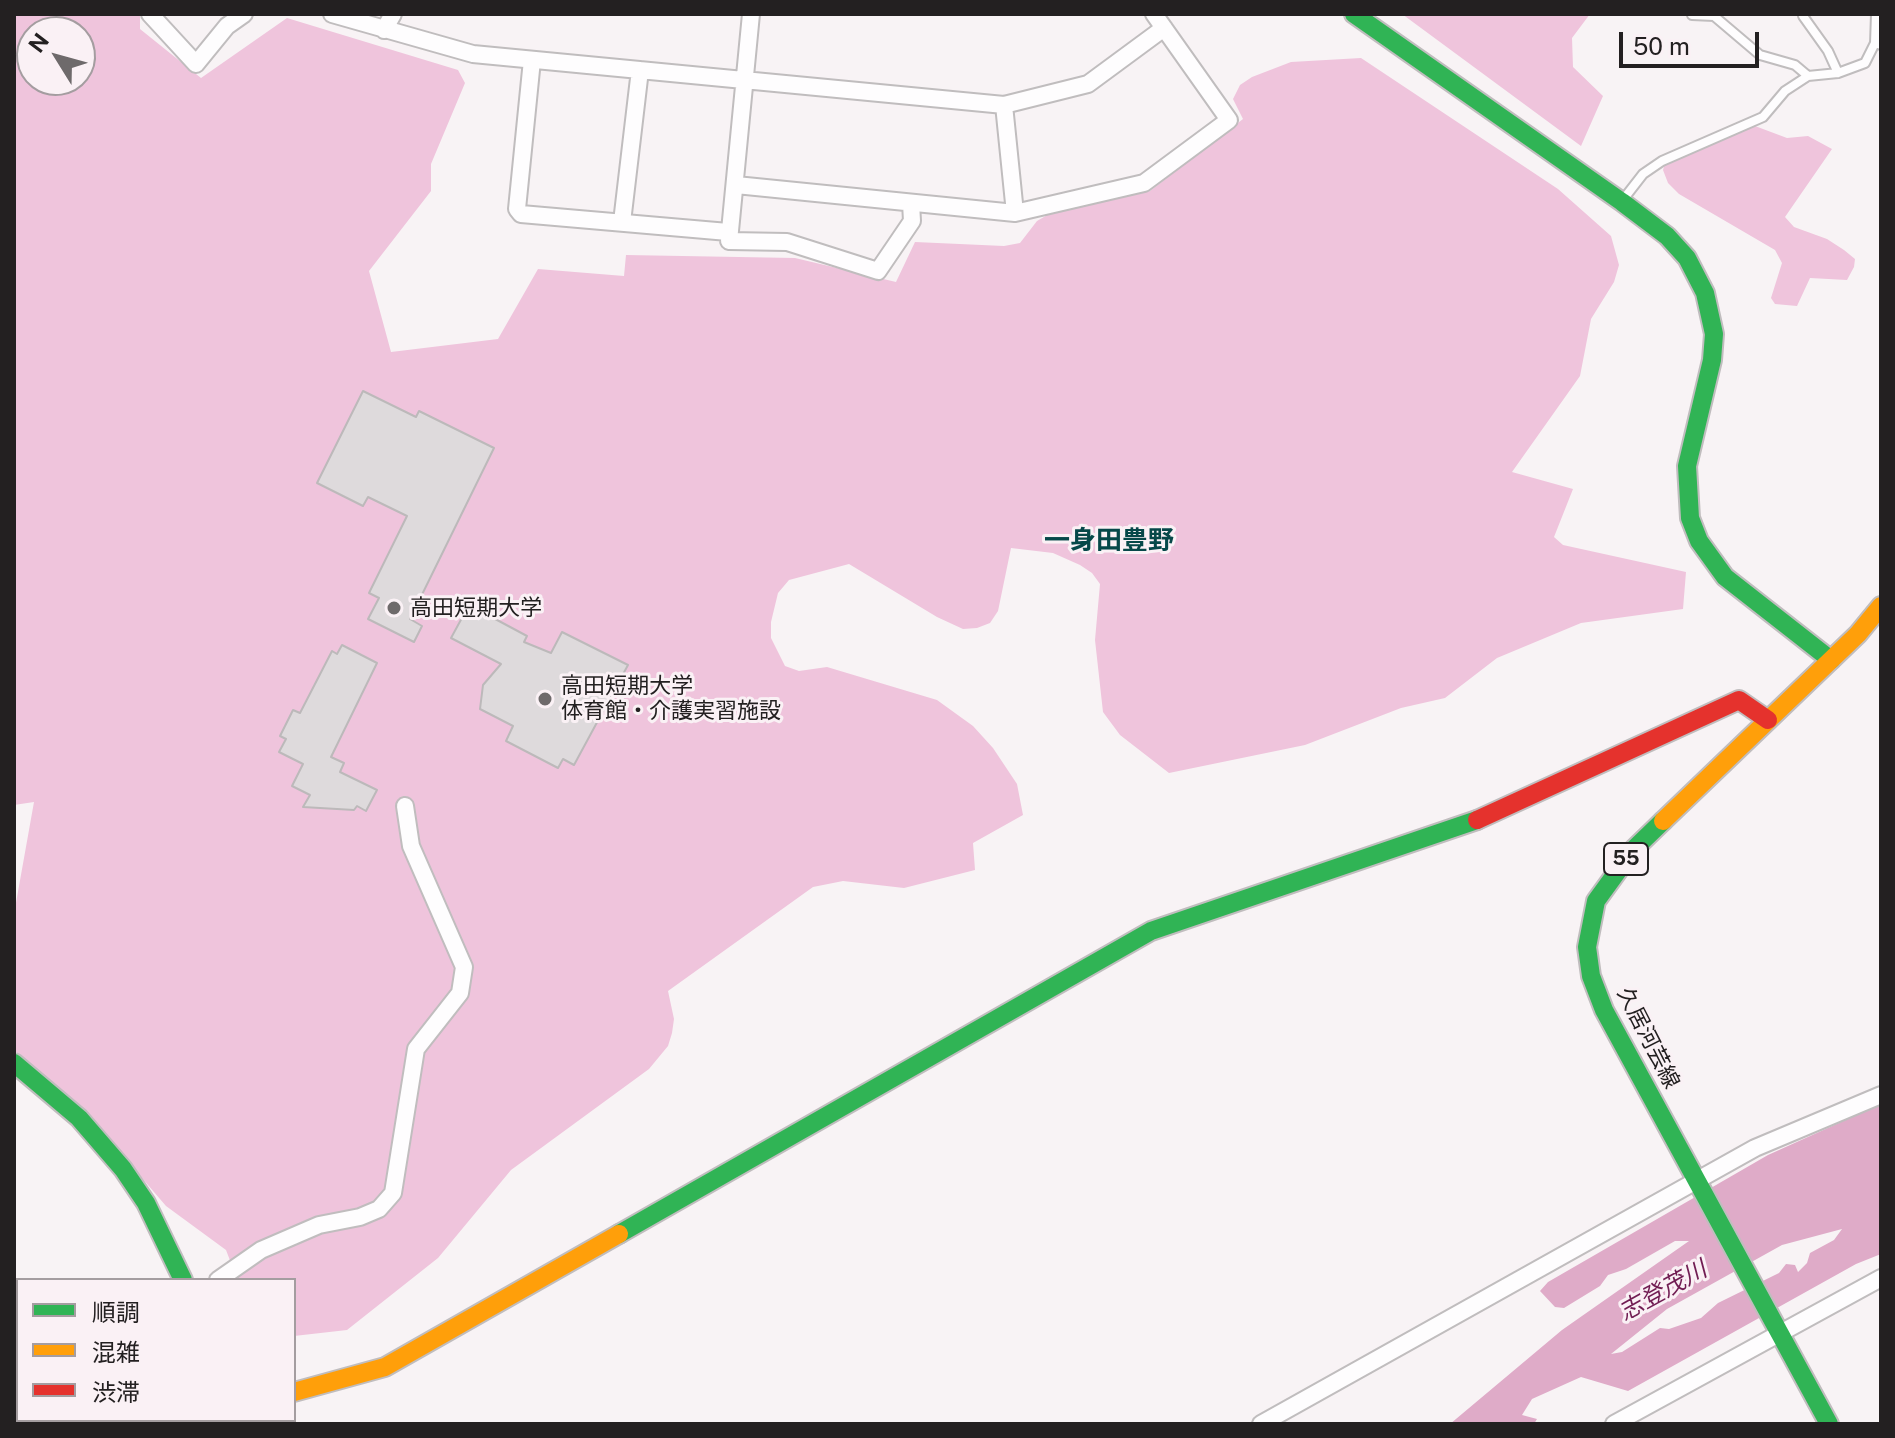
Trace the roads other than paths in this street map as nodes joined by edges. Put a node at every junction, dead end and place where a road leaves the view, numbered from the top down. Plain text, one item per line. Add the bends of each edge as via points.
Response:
1 (150, 14) edge
2 (244, 14) edge
3 (332, 14) edge
4 (393, 14) edge
5 (751, 14) edge
6 (1154, 14) edge
7 (1354, 14) edge
8 (1876, 14) edge
9 (1692, 15) edge
10 (1803, 16) dead end
11 (1164, 28) junction
12 (384, 30) junction
13 (1878, 44) edge
14 (532, 60) junction
15 (640, 70) junction
16 (1838, 73) junction
17 (1808, 76) junction
18 (746, 80) junction
19 (1004, 105) junction
20 (736, 185) junction
21 (1622, 202) junction
22 (911, 203) junction
23 (1015, 213) junction
24 (622, 222) junction
25 (728, 232) junction
26 (1881, 606) edge
27 (1831, 660) junction
28 (1768, 720) junction
29 (405, 806) dead end
30 (14, 1063) edge
31 (1881, 1095) edge
32 (1697, 1182) junction
33 (182, 1278) edge
34 (221, 1278) edge
35 (1881, 1278) edge
36 (1778, 1331) junction
37 (296, 1391) edge
38 (1261, 1424) edge
39 (1614, 1424) edge
40 (1829, 1424) edge

1 - 2 street via 196,64
3 - 12 street
4 - 12 street
5 - 18 street
6 - 11 street
7 - 21 street
8 - 13 lane
9 - 17 lane via 1714,16 1760,55 1795,65
10 - 16 lane
11 - 19 street via 1088,84
11 - 23 street via 1229,120 1144,183
12 - 14 street via 473,54
13 - 16 lane via 1865,63
14 - 15 street
14 - 24 street via 517,209 521,214
15 - 18 street
15 - 24 street
16 - 17 lane
17 - 21 lane via 1785,91 1763,117 1662,161 1643,174
18 - 19 street
18 - 20 street
19 - 23 street
20 - 22 street
20 - 25 street
21 - 27 street via 1687,258 1711,313 1712,360 1687,466 1686,491 1699,541 1725,577
22 - 23 street
22 - 25 street via 912,221 878,271 787,242 729,241
24 - 25 street
26 - 27 street, 久居河芸線 / 55
27 - 28 street, 久居河芸線 / 55
28 - 32 street, 久居河芸線 / 55 via 1633,850 1596,901 1589,924 1591,976 1604,1010
28 - 37 street via 1739,700 1492,815 1151,931 382,1369
29 - 34 street via 411,846 464,967 460,993 416,1049 393,1193 379,1209 319,1225 261,1250
30 - 33 street via 79,1118 123,1169 146,1203
31 - 32 street via 1755,1148
32 - 36 street, 久居河芸線 / 55
32 - 38 street
35 - 36 street
36 - 39 street
36 - 40 street, 久居河芸線 / 55

